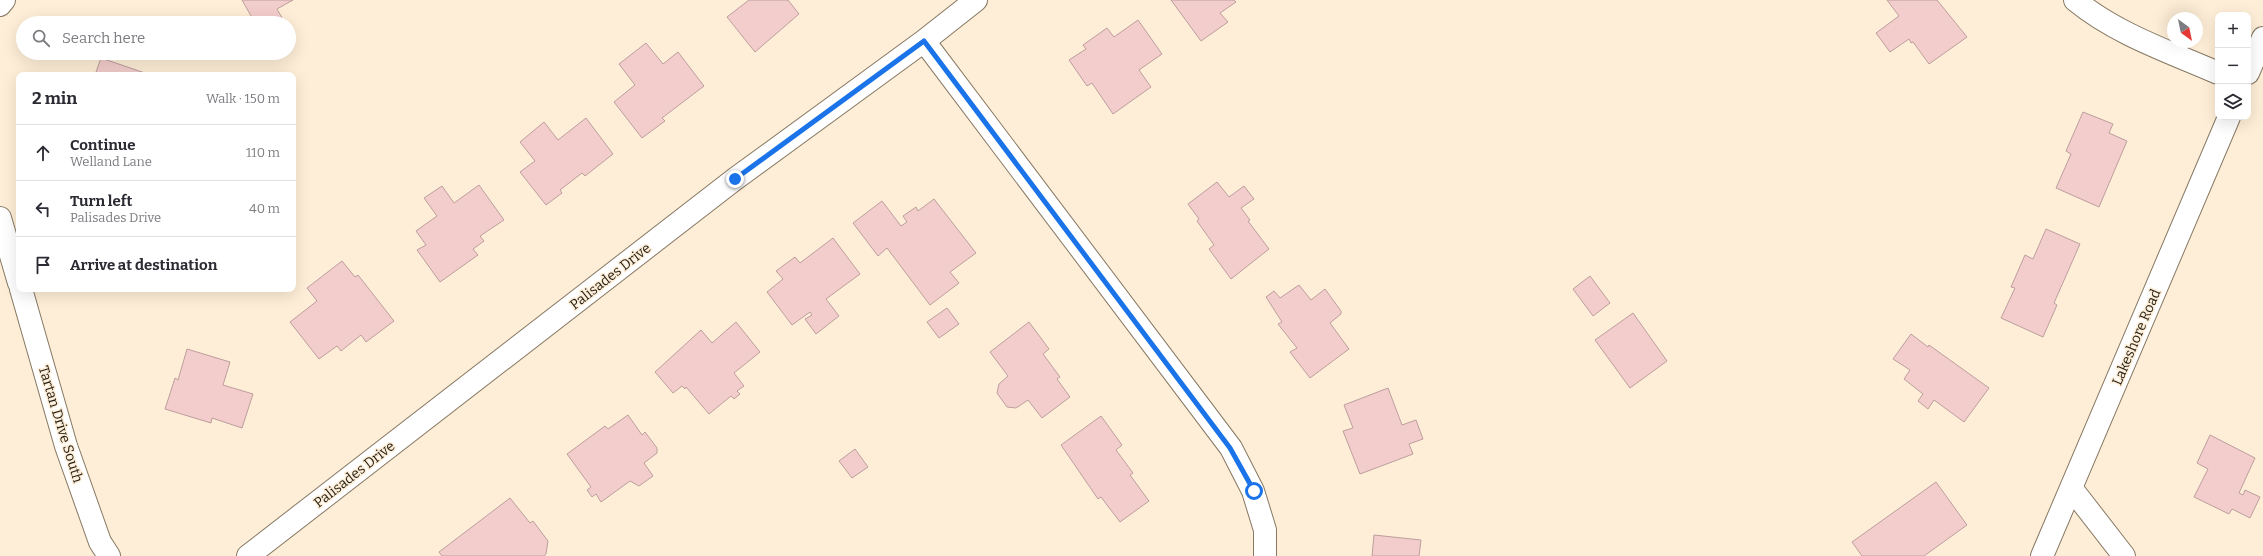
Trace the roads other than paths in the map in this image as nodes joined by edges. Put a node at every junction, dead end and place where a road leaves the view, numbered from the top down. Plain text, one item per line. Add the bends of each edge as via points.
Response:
1 (4, 0) edge
2 (976, 0) edge
3 (2075, 0) edge
4 (0, 5) edge
5 (2263, 38) edge
6 (924, 41) junction
7 (2251, 66) edge
8 (2215, 72) edge
9 (2229, 120) edge
10 (0, 218) edge
11 (16, 273) edge
12 (22, 292) edge
13 (2072, 488) junction
14 (109, 556) edge
15 (248, 556) edge
16 (1265, 556) edge
17 (2042, 556) edge
18 (2124, 556) edge

1 - 4 street
2 - 6 street, Palisades Drive
3 - 8 street via 2088,11 2140,39
5 - 7 street
6 - 15 street, Palisades Drive via 735,179
6 - 16 street via 1230,448 1254,491 1265,530
9 - 13 street, Lakeshore Road
10 - 11 street
12 - 14 street, Tartan Drive South via 66,446 100,542
13 - 17 street, Lakeshore Road
13 - 18 street

